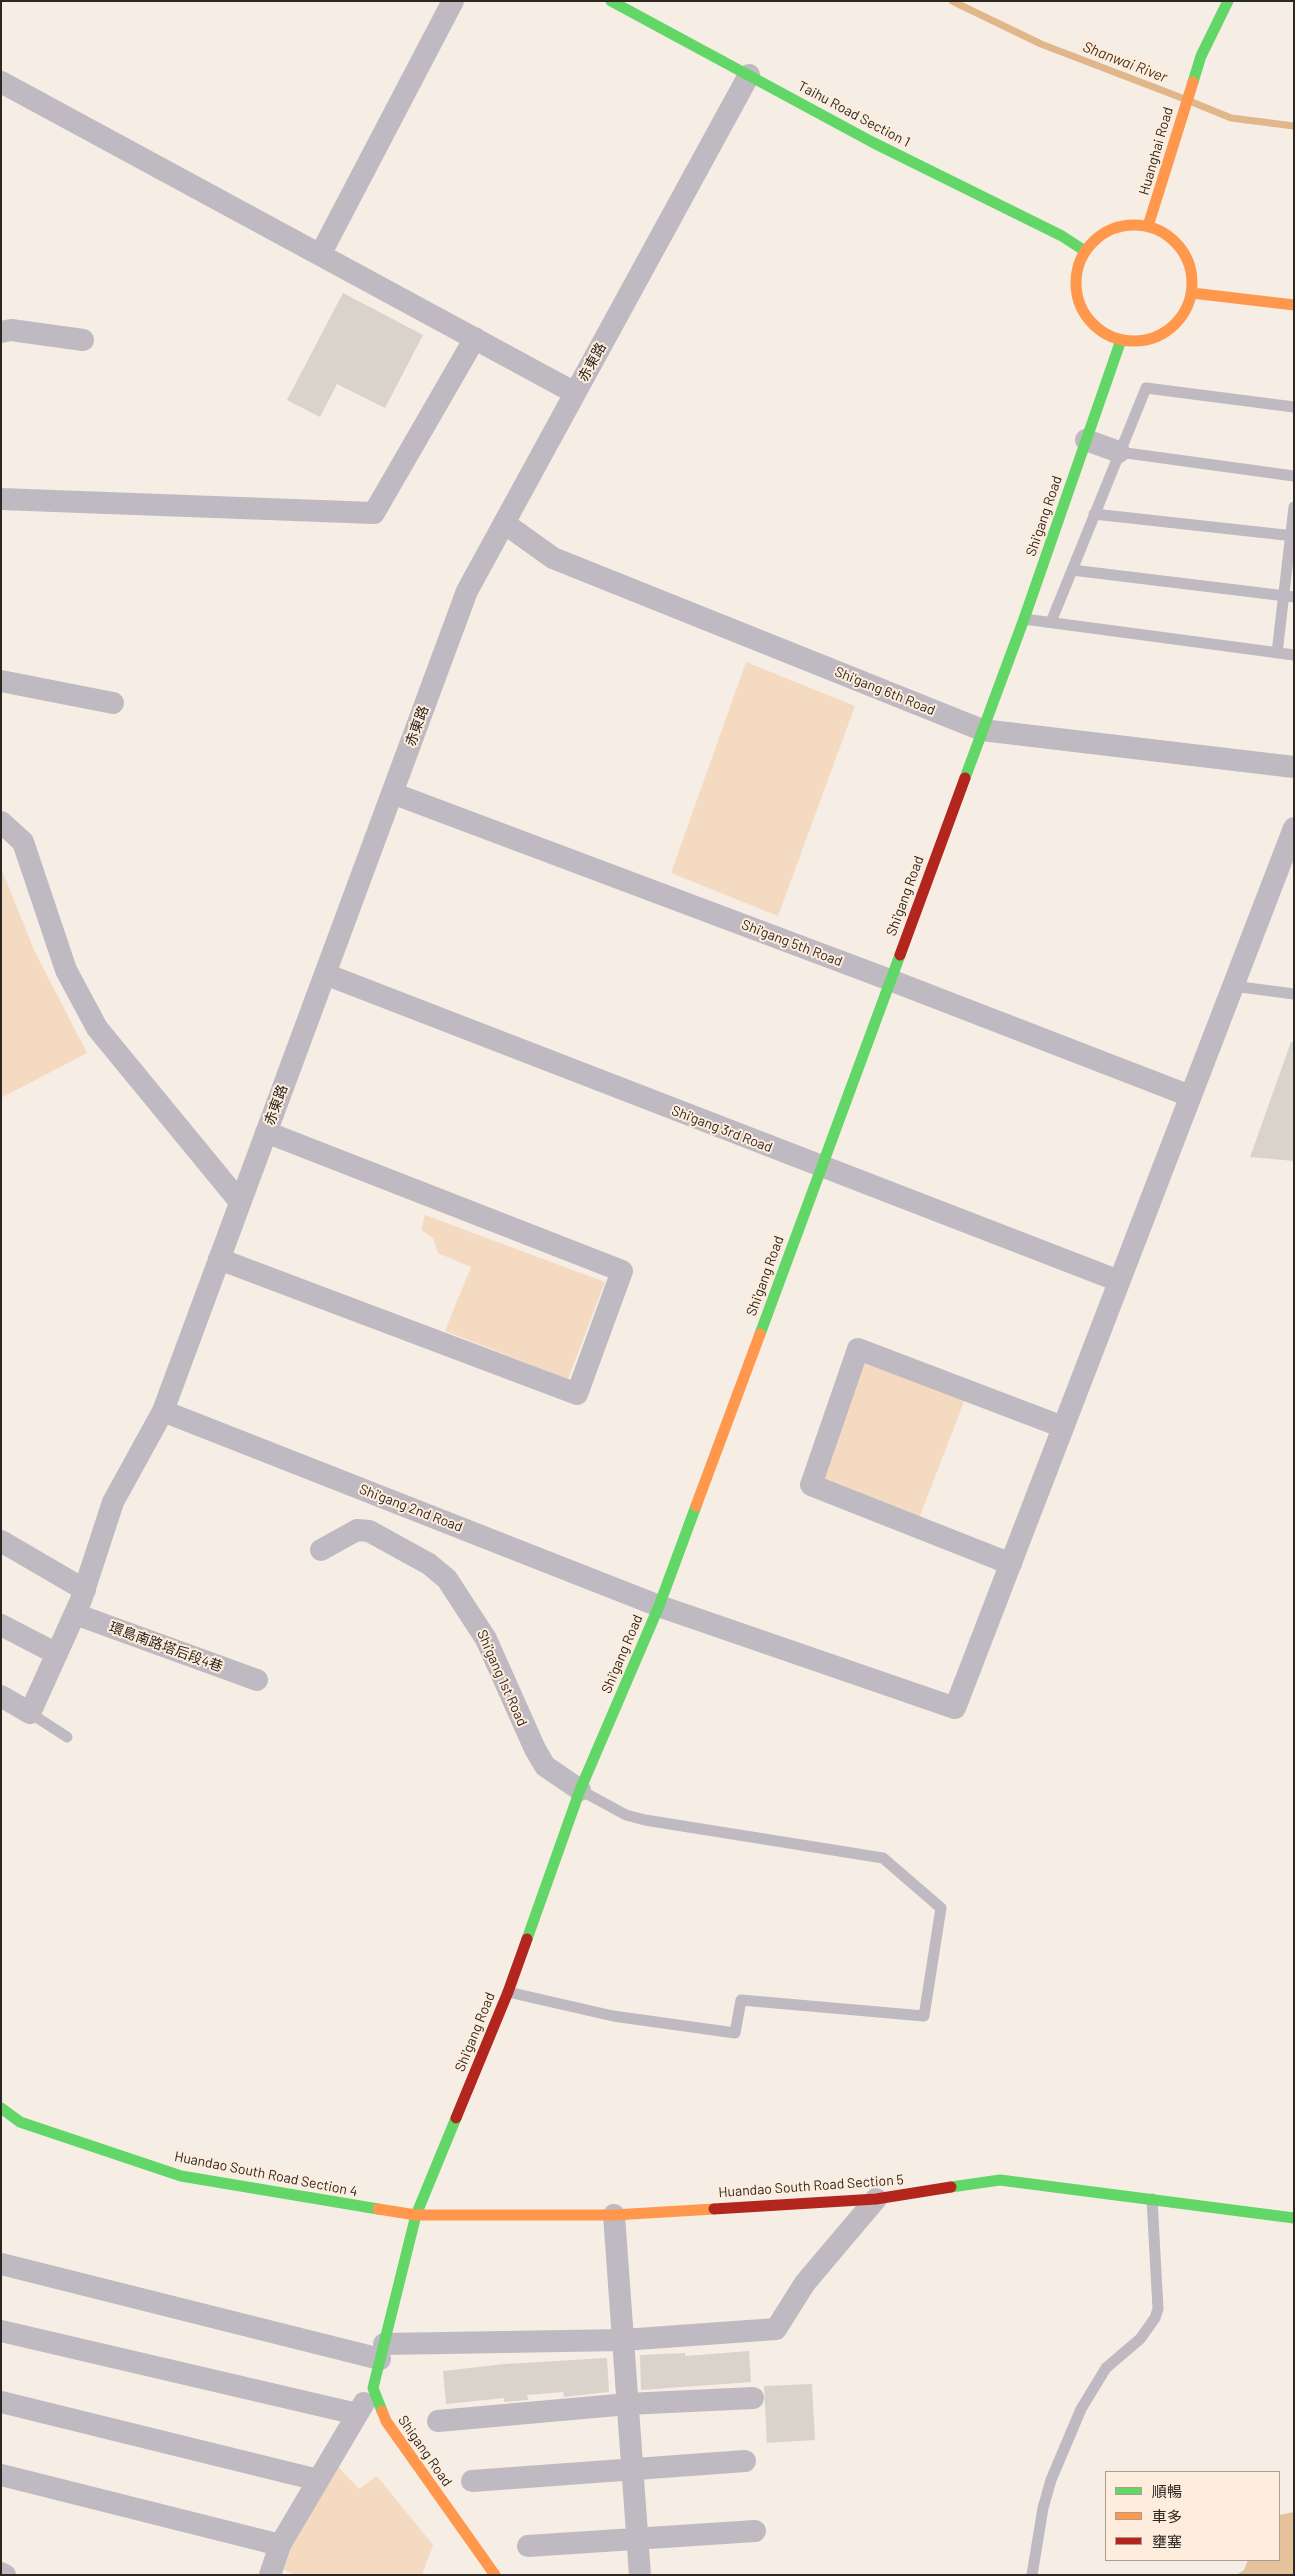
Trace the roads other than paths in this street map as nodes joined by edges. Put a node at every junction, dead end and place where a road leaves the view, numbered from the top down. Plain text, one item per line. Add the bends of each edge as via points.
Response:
1 (453, 1) edge
2 (611, 1) edge
3 (1228, 1) edge
4 (749, 75) junction
5 (1, 82) edge
6 (1148, 226) junction
7 (1085, 251) junction
8 (320, 255) junction
9 (1192, 293) junction
10 (1294, 305) edge
11 (1, 332) edge
12 (475, 338) junction
13 (83, 340) dead end
14 (1121, 340) junction
15 (575, 394) junction
16 (1294, 407) edge
17 (1086, 440) junction
18 (1119, 452) junction
19 (1294, 476) edge
20 (1, 499) edge
21 (1294, 507) edge
22 (1094, 514) junction
23 (504, 523) junction
24 (1292, 536) edge
25 (1072, 570) junction
26 (1288, 596) edge
27 (1024, 618) junction
28 (1050, 622) junction
29 (1276, 653) junction
30 (1294, 655) edge
31 (1, 681) edge
32 (113, 703) dead end
33 (982, 730) junction
34 (1294, 767) edge
35 (392, 793) junction
36 (1, 822) edge
37 (1294, 828) edge
38 (325, 974) junction
39 (890, 980) junction
40 (1233, 986) junction
41 (1294, 994) edge
42 (1190, 1096) junction
43 (266, 1132) junction
44 (821, 1168) junction
45 (240, 1202) junction
46 (219, 1259) junction
47 (1120, 1281) junction
48 (162, 1411) junction
49 (1064, 1427) junction
50 (1, 1541) edge
51 (321, 1550) dead end
52 (1011, 1564) junction
53 (85, 1590) junction
54 (659, 1606) junction
55 (75, 1614) junction
56 (1, 1625) edge
57 (57, 1654) junction
58 (257, 1680) dead end
59 (1, 1696) edge
60 (30, 1713) junction
61 (67, 1737) dead end
62 (580, 1790) junction
63 (508, 1992) junction
64 (1, 2108) edge
65 (876, 2199) junction
66 (1152, 2199) junction
67 (416, 2214) junction
68 (614, 2215) junction
69 (1294, 2218) edge
70 (1, 2264) edge
71 (1, 2331) edge
72 (623, 2340) junction
73 (382, 2352) junction
74 (373, 2388) junction
75 (753, 2398) dead end
76 (1, 2402) edge
77 (628, 2404) junction
78 (357, 2414) junction
79 (438, 2421) dead end
80 (745, 2461) dead end
81 (632, 2471) junction
82 (1, 2475) edge
83 (318, 2480) junction
84 (472, 2481) dead end
85 (755, 2531) dead end
86 (638, 2539) junction
87 (280, 2545) junction
88 (528, 2546) dead end
89 (1, 2574) edge
90 (5, 2575) edge
91 (270, 2575) edge
92 (495, 2575) edge
93 (640, 2575) edge
94 (1032, 2575) edge

1 - 8 street
2 - 4 street, Taihu Road Section 1
3 - 6 street, Huanghai Road via 1201,56
4 - 7 street, Taihu Road Section 1 via 872,142 1062,236
4 - 15 street, 赤東路
5 - 8 street
6 - 7 street via 1112,229
6 - 9 street via 1164,233 1183,251 1192,275
7 - 14 street via 1077,268 1076,287 1080,305 1089,321 1103,333
8 - 12 street
9 - 10 street
9 - 14 street via 1186,310 1174,326 1158,336 1140,341
11 - 13 street via 11,330
12 - 15 street
12 - 20 street via 374,513
14 - 17 street, Shi'gang Road
15 - 23 street, 赤東路
16 - 18 lane via 1146,388
17 - 18 street
17 - 27 street, Shi'gang Road
18 - 19 lane
18 - 22 lane
21 - 24 lane
22 - 24 lane
22 - 25 lane
23 - 33 street, Shi'gang 6th Road via 553,558
23 - 35 street, 赤東路 via 467,591
24 - 26 lane
25 - 26 lane
25 - 28 lane
26 - 29 lane
27 - 28 lane
27 - 33 street, Shi'gang Road
28 - 29 lane
29 - 30 lane
31 - 32 street
33 - 34 street, Shi'gang 6th Road
33 - 39 street, Shi'gang Road
35 - 38 street, 赤東路
35 - 39 street, Shi'gang 5th Road
36 - 45 street via 23,842 66,970 97,1028
37 - 40 street
38 - 43 street, 赤東路
38 - 44 street, Shi'gang 3rd Road
39 - 42 street, Shi'gang 5th Road
39 - 44 street, Shi'gang Road
40 - 41 lane
40 - 42 street
42 - 47 street
43 - 45 street, 赤東路
43 - 46 street via 622,1271 577,1394
44 - 47 street, Shi'gang 3rd Road
44 - 54 street, Shi'gang Road
45 - 46 street, 赤東路
46 - 48 street, 赤東路
47 - 49 street
48 - 53 street, 赤東路 via 113,1502
48 - 54 street, Shi'gang 2nd Road
49 - 52 street
49 - 52 street via 858,1349 811,1485
50 - 53 street
51 - 62 street, Shi'gang 1st Road via 357,1530 368,1532 429,1564 447,1579 486,1639 534,1749 545,1766
52 - 54 street, Shi'gang 2nd Road via 956,1708
53 - 55 street, 赤東路
54 - 62 street, Shi'gang Road
55 - 57 street, 赤東路
55 - 58 street, 環島南路塔后段4巷
56 - 57 street
57 - 60 street, 赤東路
59 - 60 street
60 - 61 lane
62 - 63 street, Shi'gang Road
62 - 63 lane via 626,1815 645,1820 883,1858 941,1908 924,2016 740,2000 735,2033 613,2016
63 - 67 street, Shi'gang Road
64 - 67 street, Huandao South Road Section 4 via 20,2122 181,2176
65 - 66 street, Huandao South Road Section 5 via 1000,2180
65 - 68 street, Huandao South Road Section 5
65 - 72 street via 805,2283 776,2329
66 - 69 street, Huandao South Road Section 5
66 - 94 lane via 1158,2309 1140,2339 1106,2368 1081,2409 1051,2480
67 - 68 street, Huandao South Road Section 5
67 - 73 street
68 - 72 street
70 - 73 street
71 - 78 street
72 - 73 street
72 - 77 street
73 - 74 street
74 - 78 street
74 - 92 street, Shigang Road via 386,2421
75 - 77 street
76 - 83 street
77 - 79 street
77 - 81 street
78 - 83 street
80 - 81 street
81 - 84 street
81 - 86 street
82 - 87 street
83 - 87 street
85 - 86 street
86 - 88 street
86 - 93 street
87 - 91 street
89 - 90 street

